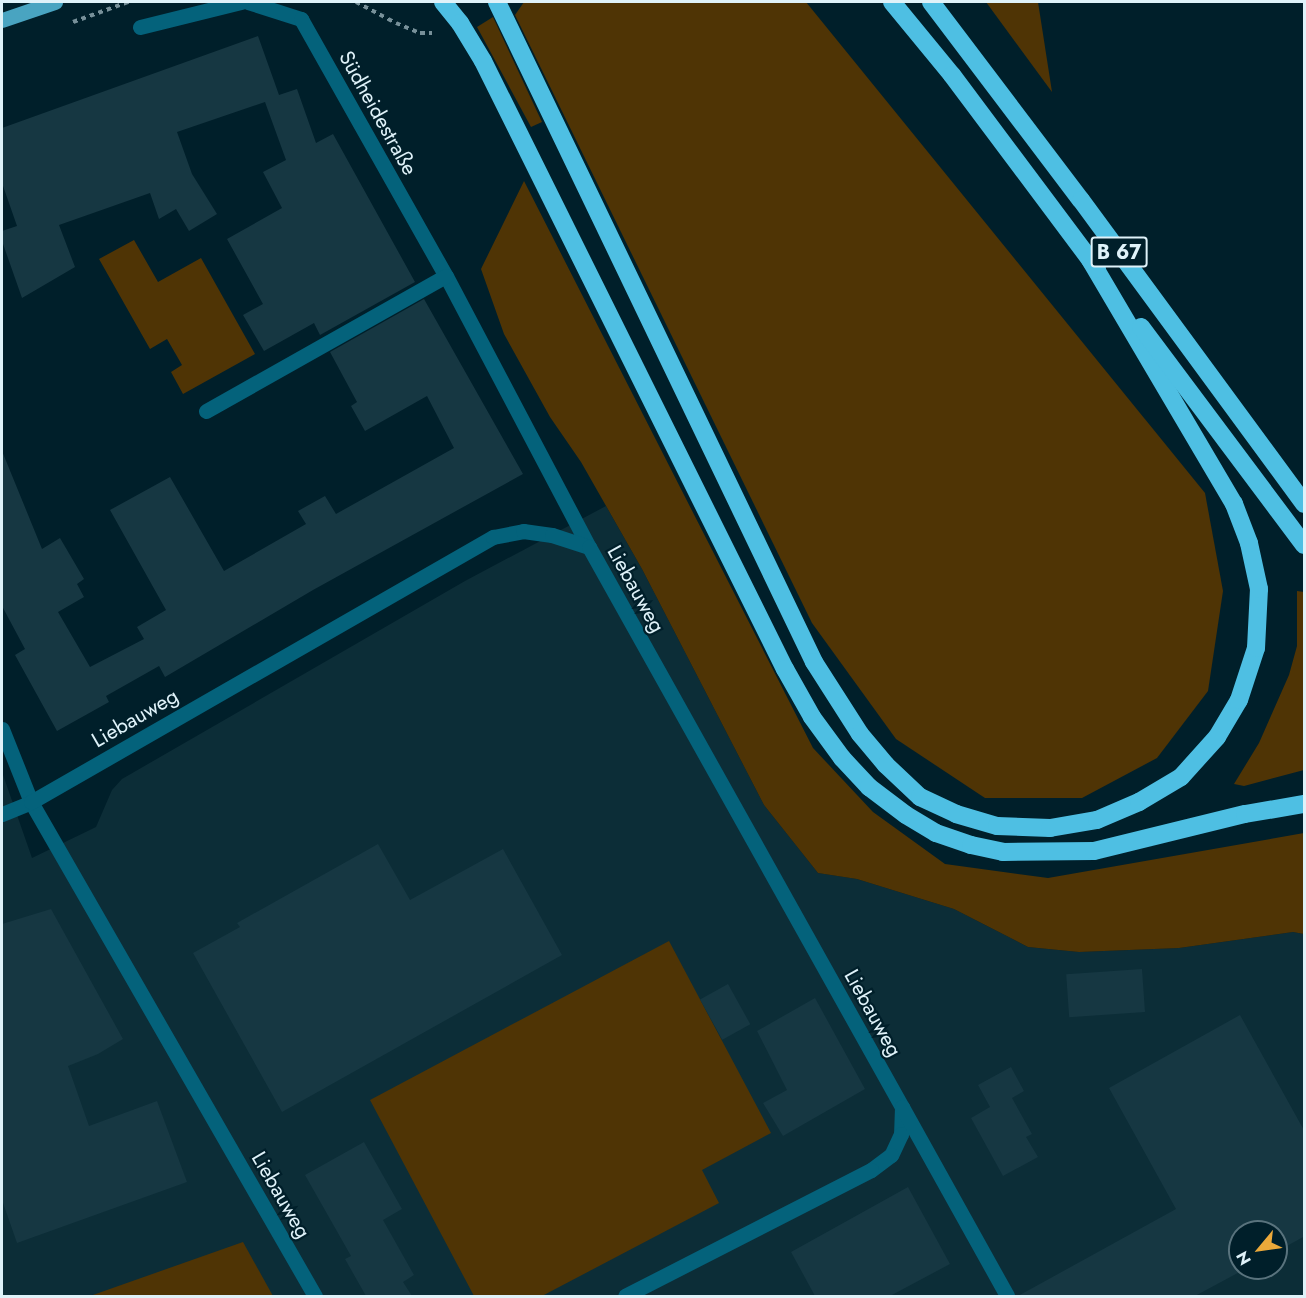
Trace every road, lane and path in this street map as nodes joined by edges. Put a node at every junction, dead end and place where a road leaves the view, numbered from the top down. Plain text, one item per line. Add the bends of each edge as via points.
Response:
1 (56, 2) edge
2 (241, 2) edge
3 (248, 2) edge
4 (442, 2) edge
5 (497, 2) edge
6 (892, 2) edge
7 (931, 2) edge
8 (2, 20) edge
9 (140, 27) dead end
10 (1090, 260) junction
11 (446, 276) junction
12 (206, 411) dead end
13 (1305, 504) edge
14 (1305, 545) edge
15 (589, 547) junction
16 (2, 729) edge
17 (31, 802) junction
18 (1305, 804) edge
19 (2, 814) edge
20 (902, 1107) junction
21 (315, 1296) edge
22 (625, 1296) edge
23 (1007, 1296) edge

1 - 8 main road
2 - 9 street
3 - 11 street, Südheidestraße via 301,19
4 - 18 highway via 483,61 785,669 842,758 869,787 936,833 1003,852 1094,851 1245,814
5 - 10 highway via 814,662 860,734 920,797 956,814 997,826 1050,828 1097,820 1139,802 1181,777 1217,737 1239,700 1256,648 1260,590 1249,543 1234,504
6 - 10 highway, B 67
7 - 13 highway, B 67
10 - 14 highway, B 67
11 - 12 street
11 - 15 street, Südheidestraße
15 - 17 street, Liebauweg via 523,531 493,537
15 - 20 street, Liebauweg
16 - 17 street
17 - 19 street, Liebauweg
17 - 21 street, Liebauweg
20 - 22 street via 901,1134 891,1155 871,1170
20 - 23 street, Liebauweg

